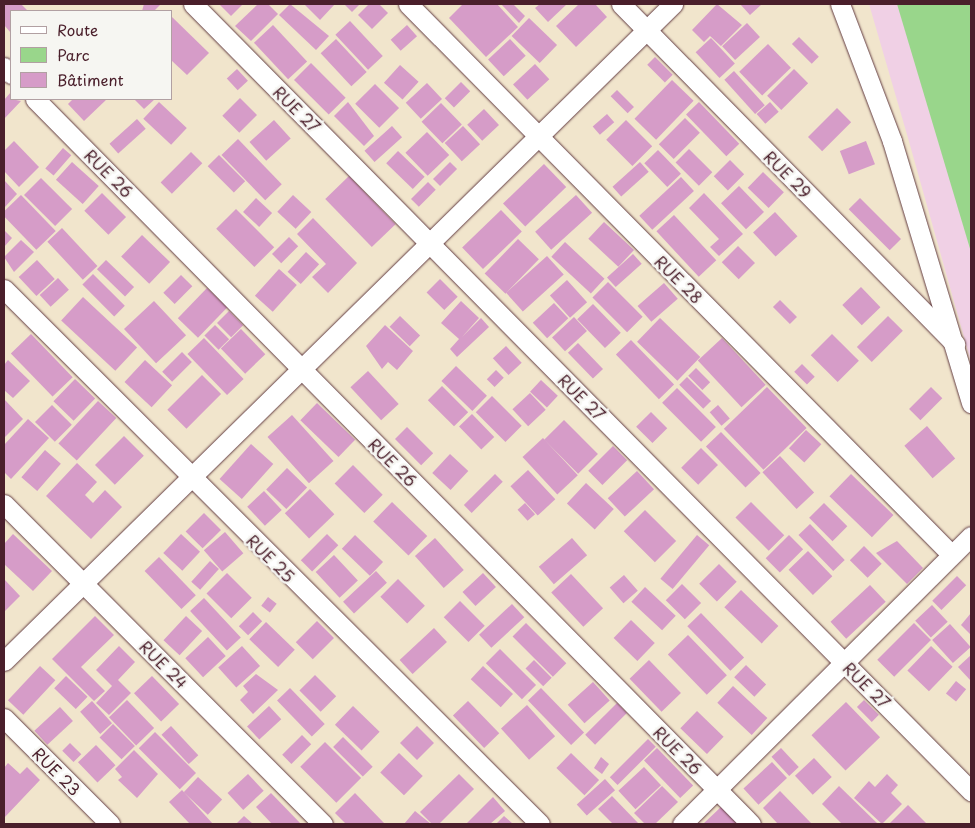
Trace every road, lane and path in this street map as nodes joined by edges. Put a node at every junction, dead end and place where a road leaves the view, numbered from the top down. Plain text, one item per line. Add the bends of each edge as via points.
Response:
1 (193, 4) edge
2 (408, 4) edge
3 (621, 4) edge
4 (673, 4) edge
5 (840, 4) edge
6 (646, 30) junction
7 (36, 100) edge
8 (538, 136) junction
9 (430, 243) junction
10 (4, 289) edge
11 (956, 344) junction
12 (301, 368) junction
13 (971, 403) edge
14 (190, 478) junction
15 (4, 504) edge
16 (971, 536) edge
17 (951, 554) junction
18 (83, 583) junction
19 (4, 661) edge
20 (843, 662) junction
21 (4, 718) edge
22 (716, 788) junction
23 (971, 790) edge
24 (110, 824) edge
25 (323, 824) edge
26 (540, 824) edge
27 (682, 824) edge
28 (751, 824) edge

1 - 9 street, RUE 27
2 - 8 street, RUE 28
3 - 6 street, RUE 29
4 - 6 street
5 - 11 street via 892,142
6 - 8 street
6 - 11 street, RUE 29
7 - 12 street, RUE 26
8 - 9 street
8 - 17 street, RUE 28
9 - 12 street
9 - 20 street, RUE 27
10 - 14 street, RUE 25
11 - 13 street
12 - 14 street
12 - 22 street, RUE 26
14 - 18 street
14 - 26 street, RUE 25
15 - 18 street, RUE 24
16 - 17 street
17 - 20 street
18 - 19 street
18 - 25 street, RUE 24
20 - 22 street
20 - 23 street, RUE 27
21 - 24 street, RUE 23
22 - 27 street
22 - 28 street, RUE 26

